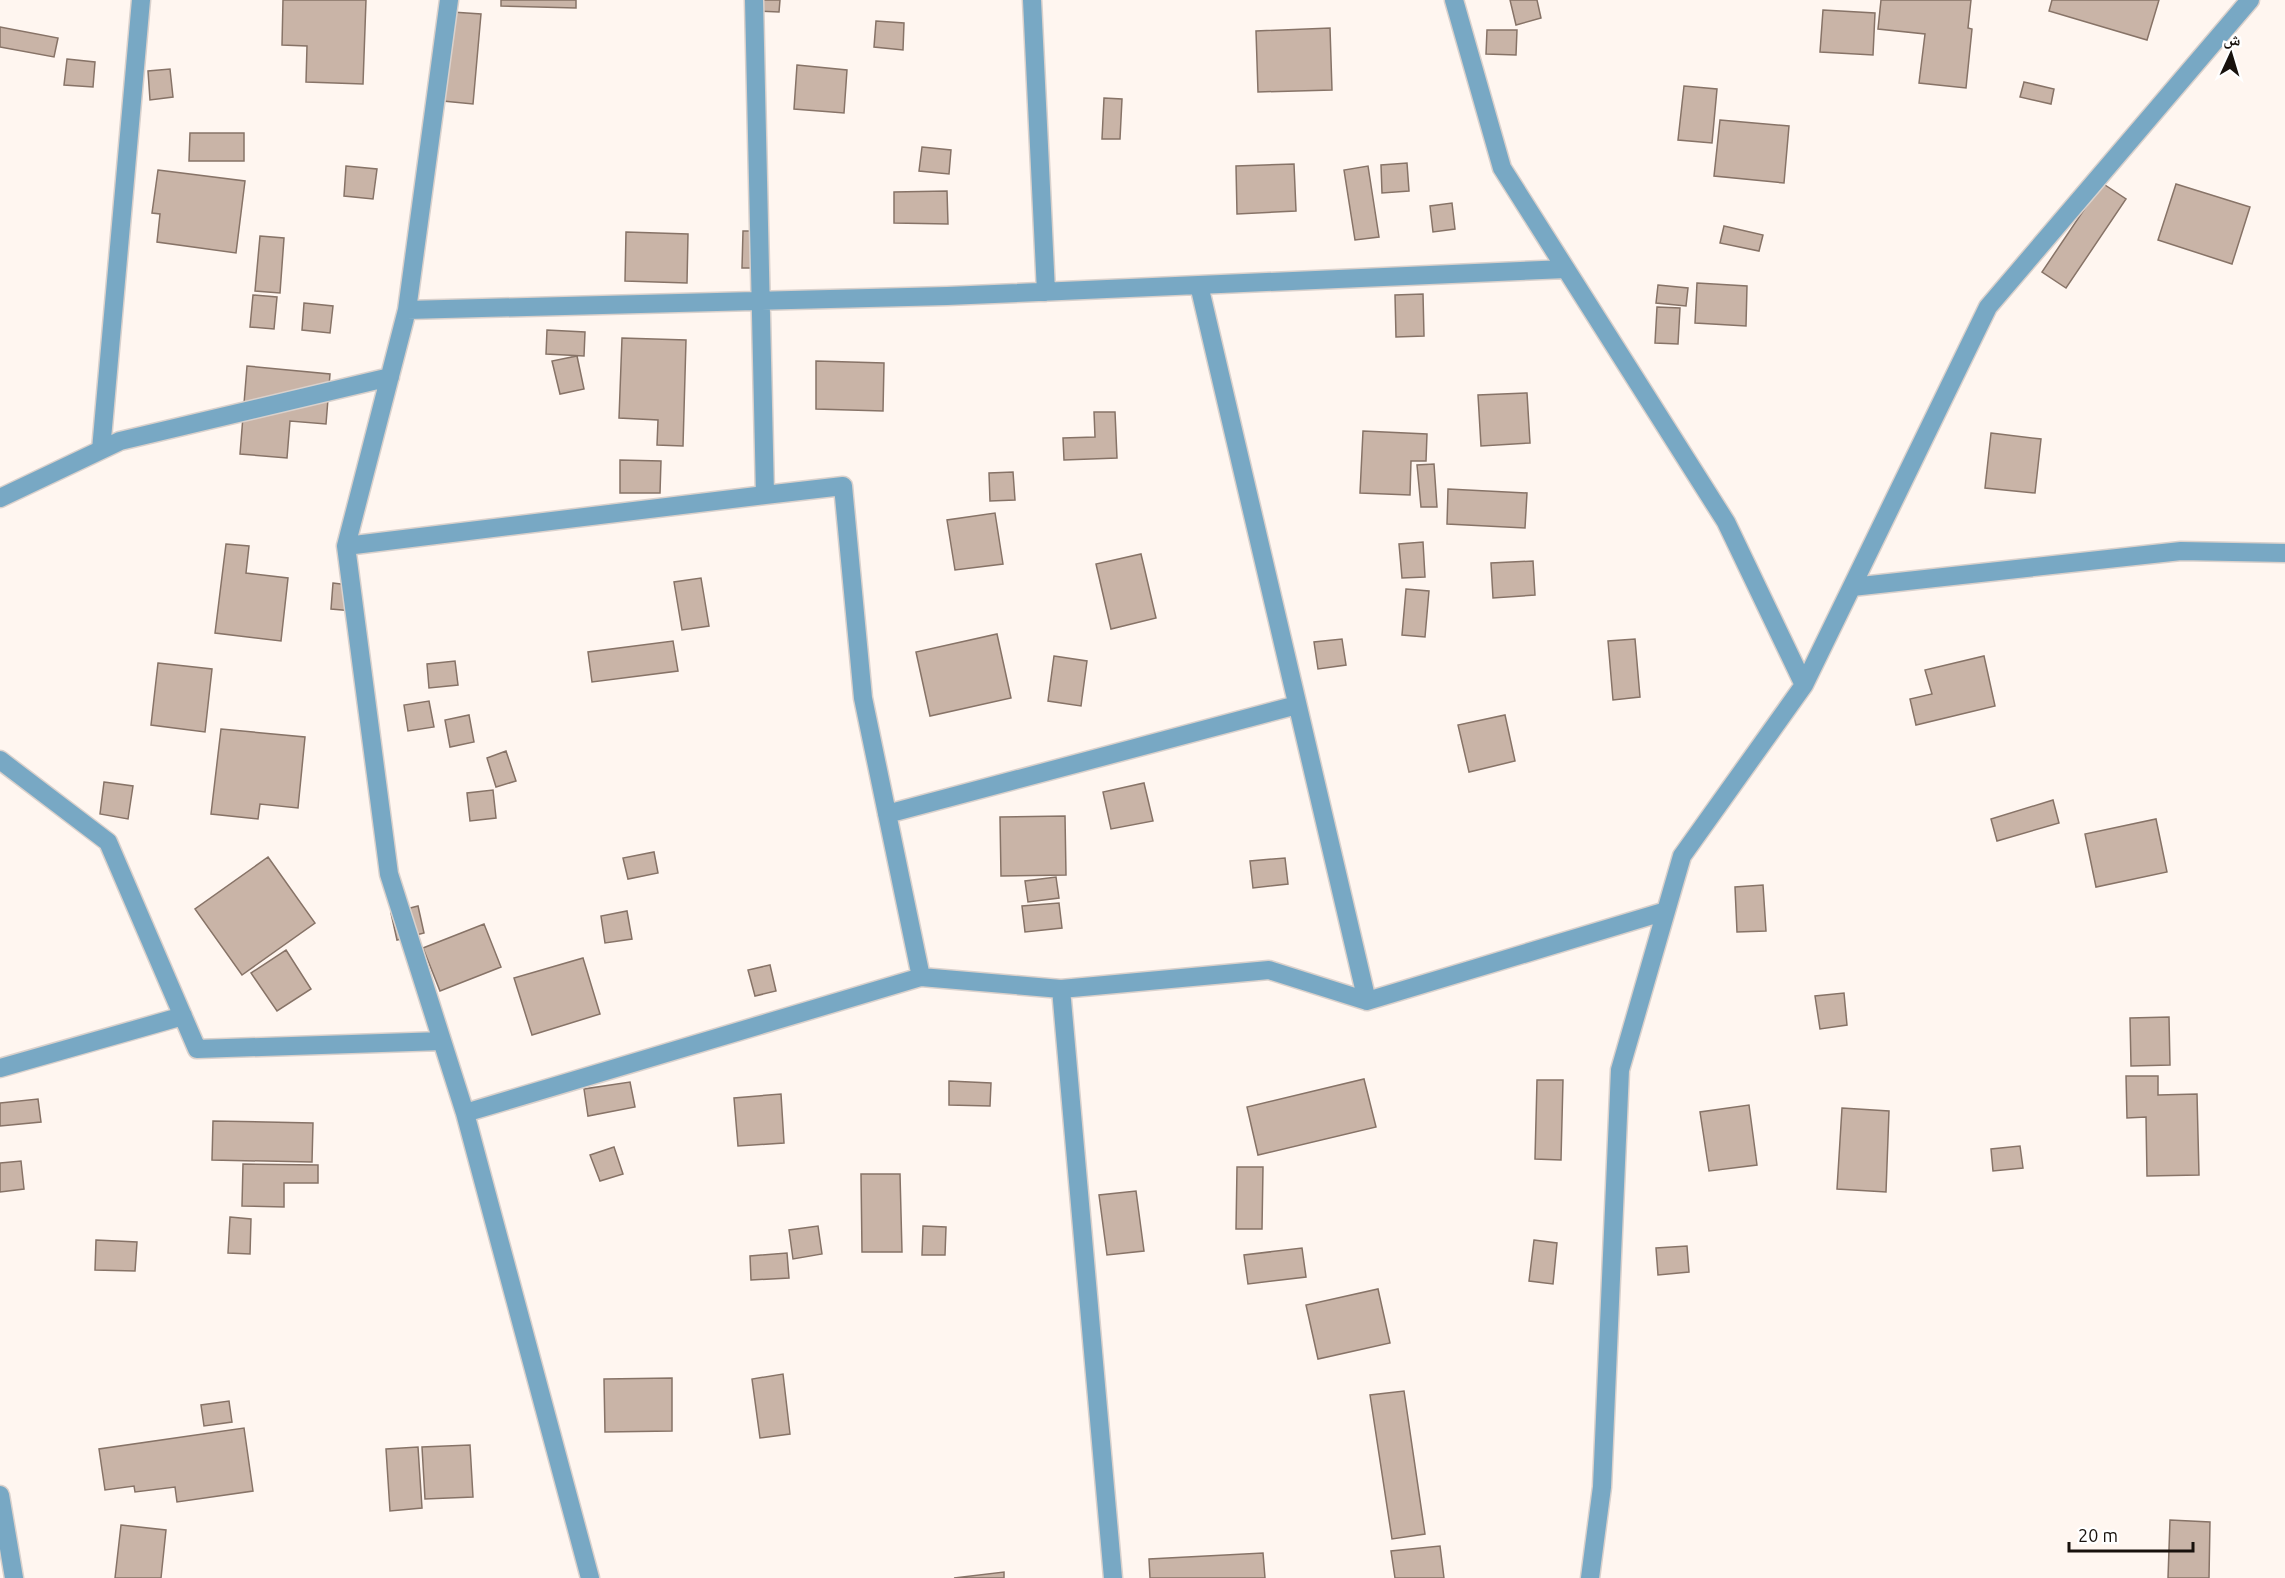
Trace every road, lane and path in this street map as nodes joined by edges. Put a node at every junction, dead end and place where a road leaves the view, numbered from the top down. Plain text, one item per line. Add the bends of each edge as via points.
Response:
1 (141, 0) edge
2 (449, 0) edge
3 (754, 0) edge
4 (1032, 0) edge
5 (1454, 0) edge
6 (2250, 0) edge
7 (1566, 269) junction
8 (1199, 285) junction
9 (1046, 292) junction
10 (761, 301) junction
11 (407, 310) junction
12 (390, 377) junction
13 (101, 450) junction
14 (765, 495) junction
15 (0, 498) edge
16 (346, 546) junction
17 (2285, 553) edge
18 (1852, 587) junction
19 (1804, 686) junction
20 (1297, 705) junction
21 (0, 760) edge
22 (887, 814) junction
23 (1666, 911) junction
24 (921, 977) junction
25 (1061, 989) junction
26 (1367, 1001) junction
27 (183, 1016) junction
28 (442, 1041) junction
29 (0, 1068) edge
30 (465, 1113) junction
31 (0, 1495) edge
32 (14, 1578) edge
33 (590, 1578) edge
34 (1113, 1578) edge
35 (1590, 1578) edge

1 - 13 street
2 - 11 street
3 - 10 street
4 - 9 street
5 - 7 street via 1502,168
6 - 18 street via 1988,307
7 - 8 street
7 - 19 street via 1726,522
8 - 9 street
8 - 20 street
9 - 10 street
10 - 11 street
10 - 14 street
11 - 12 street
12 - 13 street via 120,441
12 - 16 street
13 - 15 street
14 - 16 street
14 - 22 street via 843,486 863,698
16 - 28 street via 389,874
17 - 18 street via 2181,551
18 - 19 street
19 - 23 street via 1682,856
20 - 22 street
20 - 26 street
21 - 27 street via 108,842
22 - 24 street
23 - 26 street
23 - 35 street via 1620,1070 1602,1487
24 - 25 street
24 - 30 street
25 - 26 street via 1269,970
25 - 34 street
27 - 28 street via 197,1048
27 - 29 street
28 - 30 street
30 - 33 street
31 - 32 street

